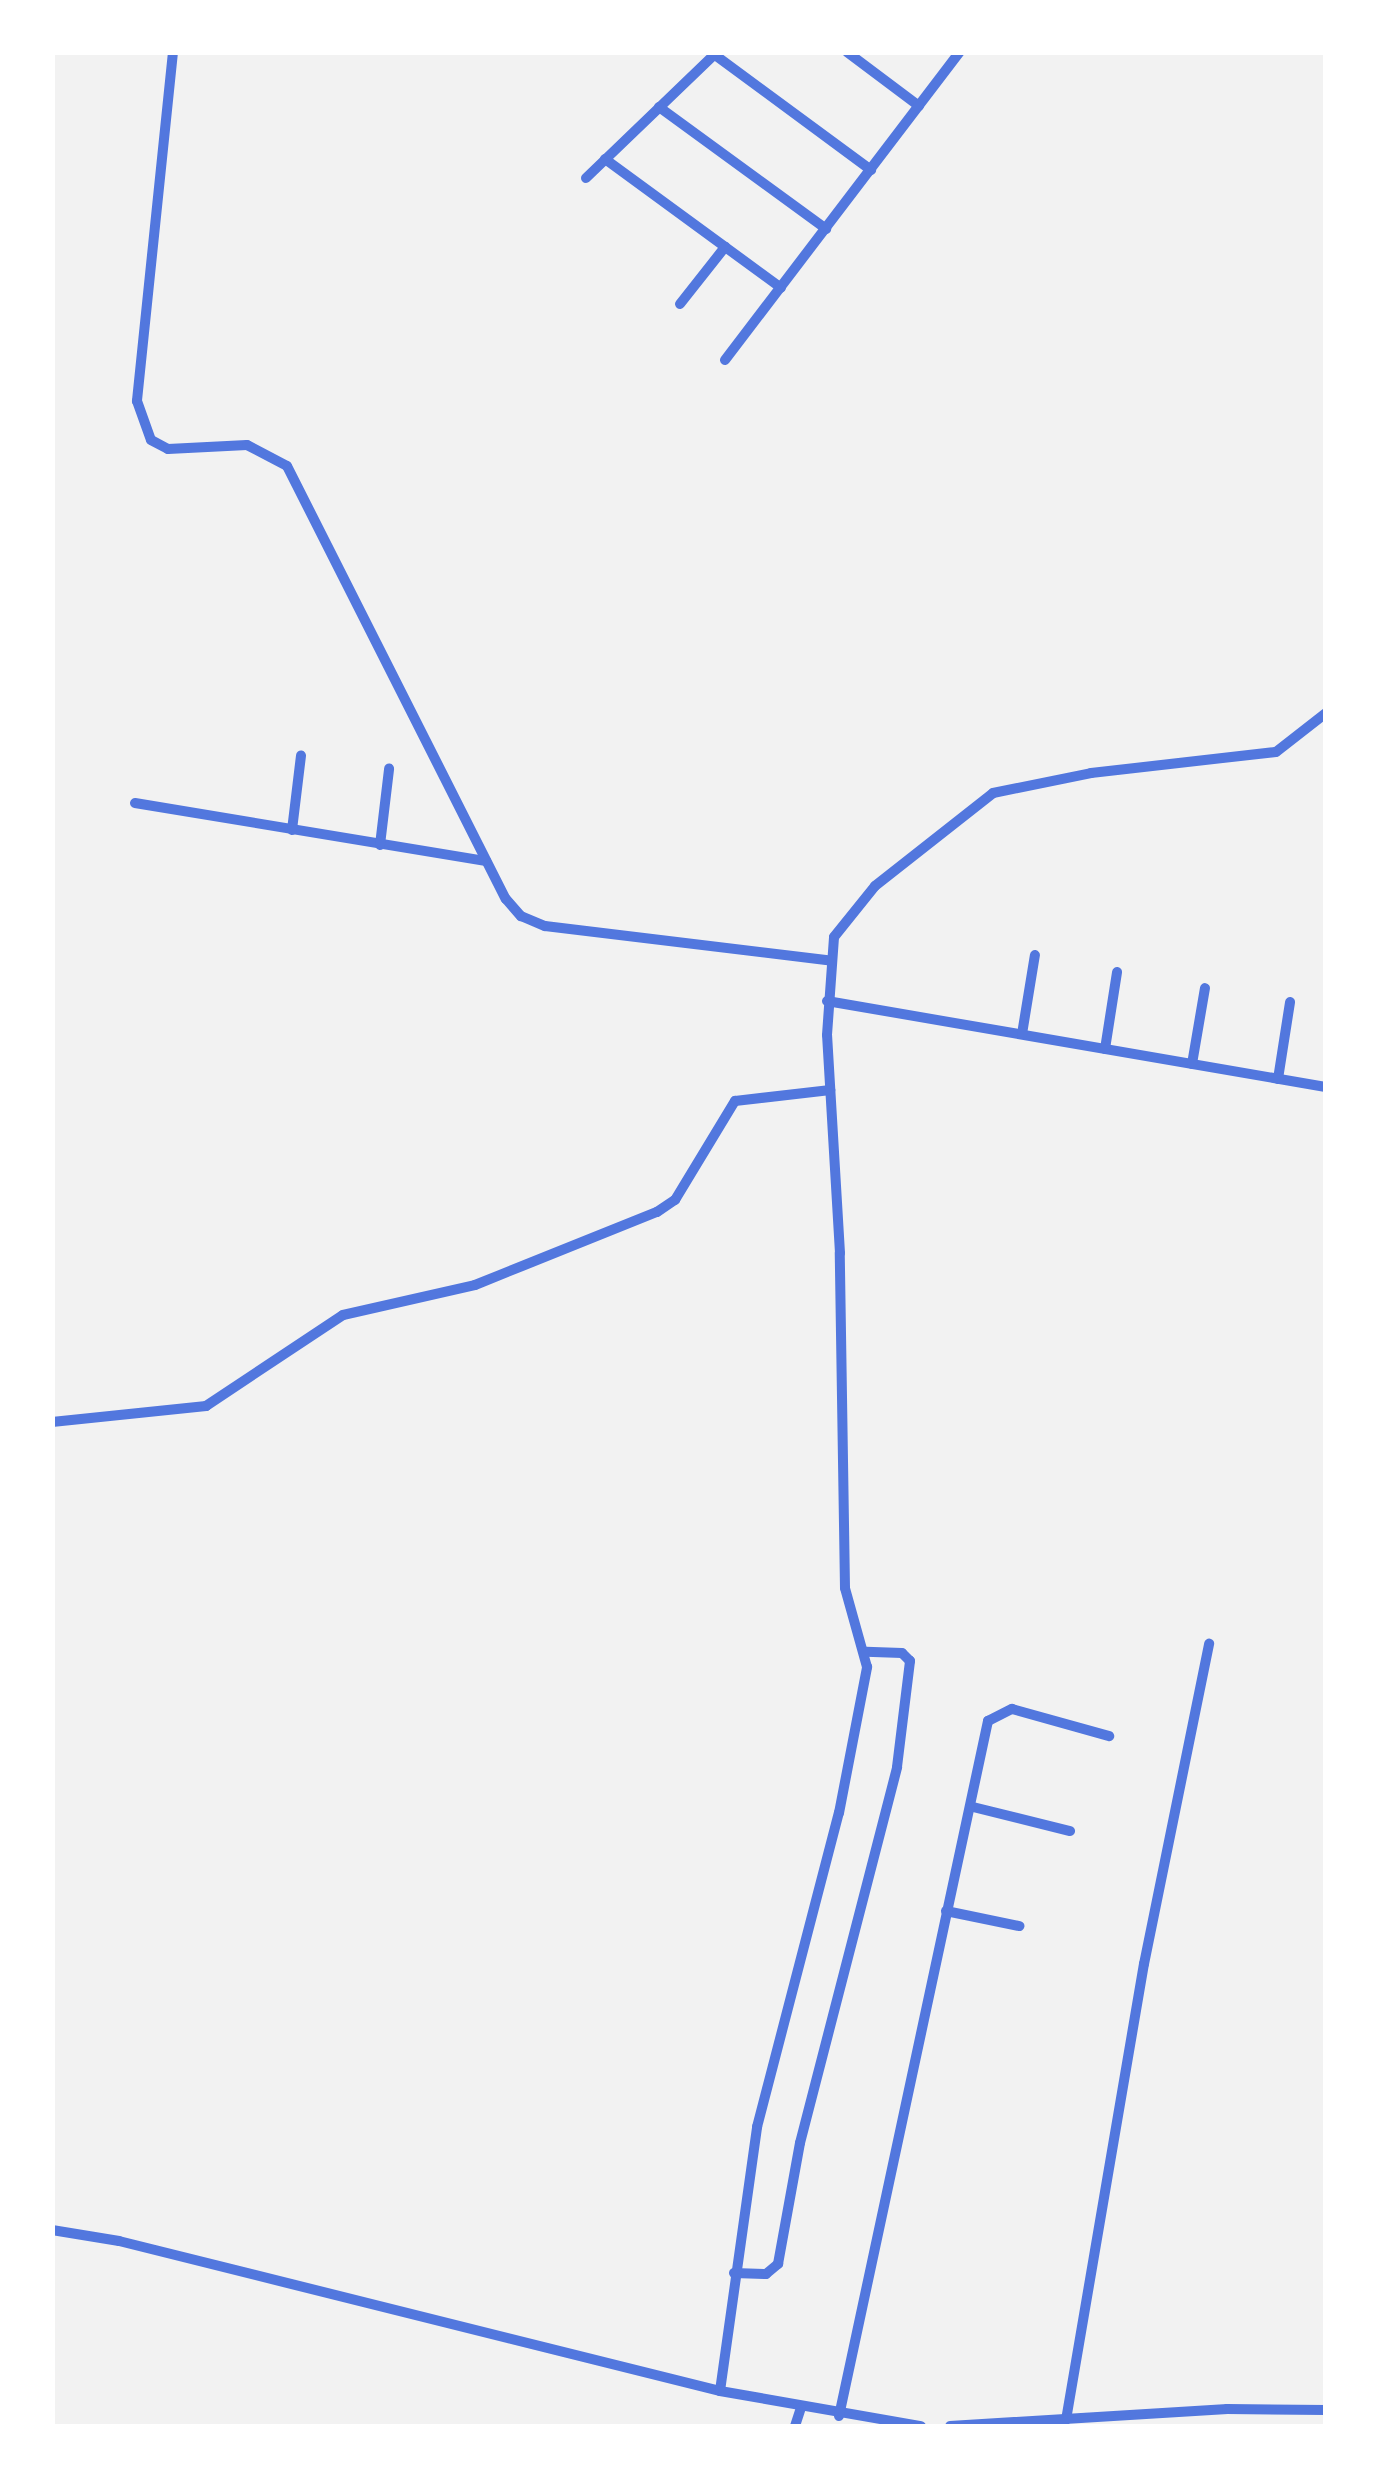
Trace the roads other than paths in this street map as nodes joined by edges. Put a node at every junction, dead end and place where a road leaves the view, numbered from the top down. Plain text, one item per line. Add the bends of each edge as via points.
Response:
1 (173, 52) edge
2 (847, 52) edge
3 (960, 52) edge
4 (716, 54) edge
5 (919, 106) junction
6 (659, 108) junction
7 (606, 159) junction
8 (871, 170) junction
9 (586, 178) dead end
10 (826, 228) junction
11 (724, 246) junction
12 (780, 288) junction
13 (680, 304) dead end
14 (726, 360) dead end
15 (1326, 713) edge
16 (301, 756) dead end
17 (389, 769) dead end
18 (136, 802) dead end
19 (292, 830) junction
20 (380, 844) junction
21 (486, 861) junction
22 (1035, 955) dead end
23 (828, 960) junction
24 (1118, 972) dead end
25 (1205, 988) dead end
26 (827, 1000) junction
27 (1290, 1002) dead end
28 (1022, 1034) junction
29 (1105, 1049) junction
30 (1192, 1064) junction
31 (1278, 1079) junction
32 (1326, 1087) edge
33 (830, 1090) junction
34 (52, 1422) edge
35 (1209, 1644) dead end
36 (866, 1652) junction
37 (1108, 1736) dead end
38 (973, 1807) junction
39 (1070, 1831) dead end
40 (946, 1911) junction
41 (1019, 1926) dead end
42 (52, 2230) edge
43 (734, 2273) junction
44 (720, 2391) junction
45 (801, 2408) junction
46 (1326, 2410) edge
47 (840, 2416) junction
48 (1066, 2420) junction
49 (861, 2424) edge
50 (796, 2426) edge
51 (921, 2426) edge
52 (950, 2426) edge

1 - 21 street via 137,400 140,423 168,448 246,445 287,466
2 - 5 street
3 - 5 street
4 - 6 street
4 - 8 street
5 - 8 street
6 - 7 street
6 - 10 street
7 - 9 street
7 - 11 street
8 - 10 street
10 - 12 street
11 - 12 street
11 - 13 street
12 - 14 street
15 - 23 street via 1276,752 993,793 851,908
16 - 19 street
17 - 20 street
18 - 19 street
19 - 20 street
20 - 21 street
21 - 23 street via 506,899 544,926
22 - 28 street
23 - 26 street
24 - 29 street
25 - 30 street
26 - 28 street
26 - 33 street
27 - 31 street
28 - 29 street
29 - 30 street
30 - 31 street
31 - 32 street
33 - 34 street via 735,1101 676,1200 657,1212 475,1285 343,1315 206,1406
33 - 36 street via 840,1252 845,1588
35 - 48 street via 1165,1852
36 - 43 street via 838,1813 757,2128
36 - 43 street via 902,1653 910,1661 897,1768 800,2143 778,2264 766,2274
37 - 38 street via 1012,1709 993,1714
38 - 39 street
38 - 40 street
40 - 41 street
40 - 47 street
42 - 44 street via 119,2241
43 - 44 street
44 - 45 street
45 - 47 street
45 - 50 street
46 - 48 street
47 - 49 street
48 - 52 street
49 - 51 street

